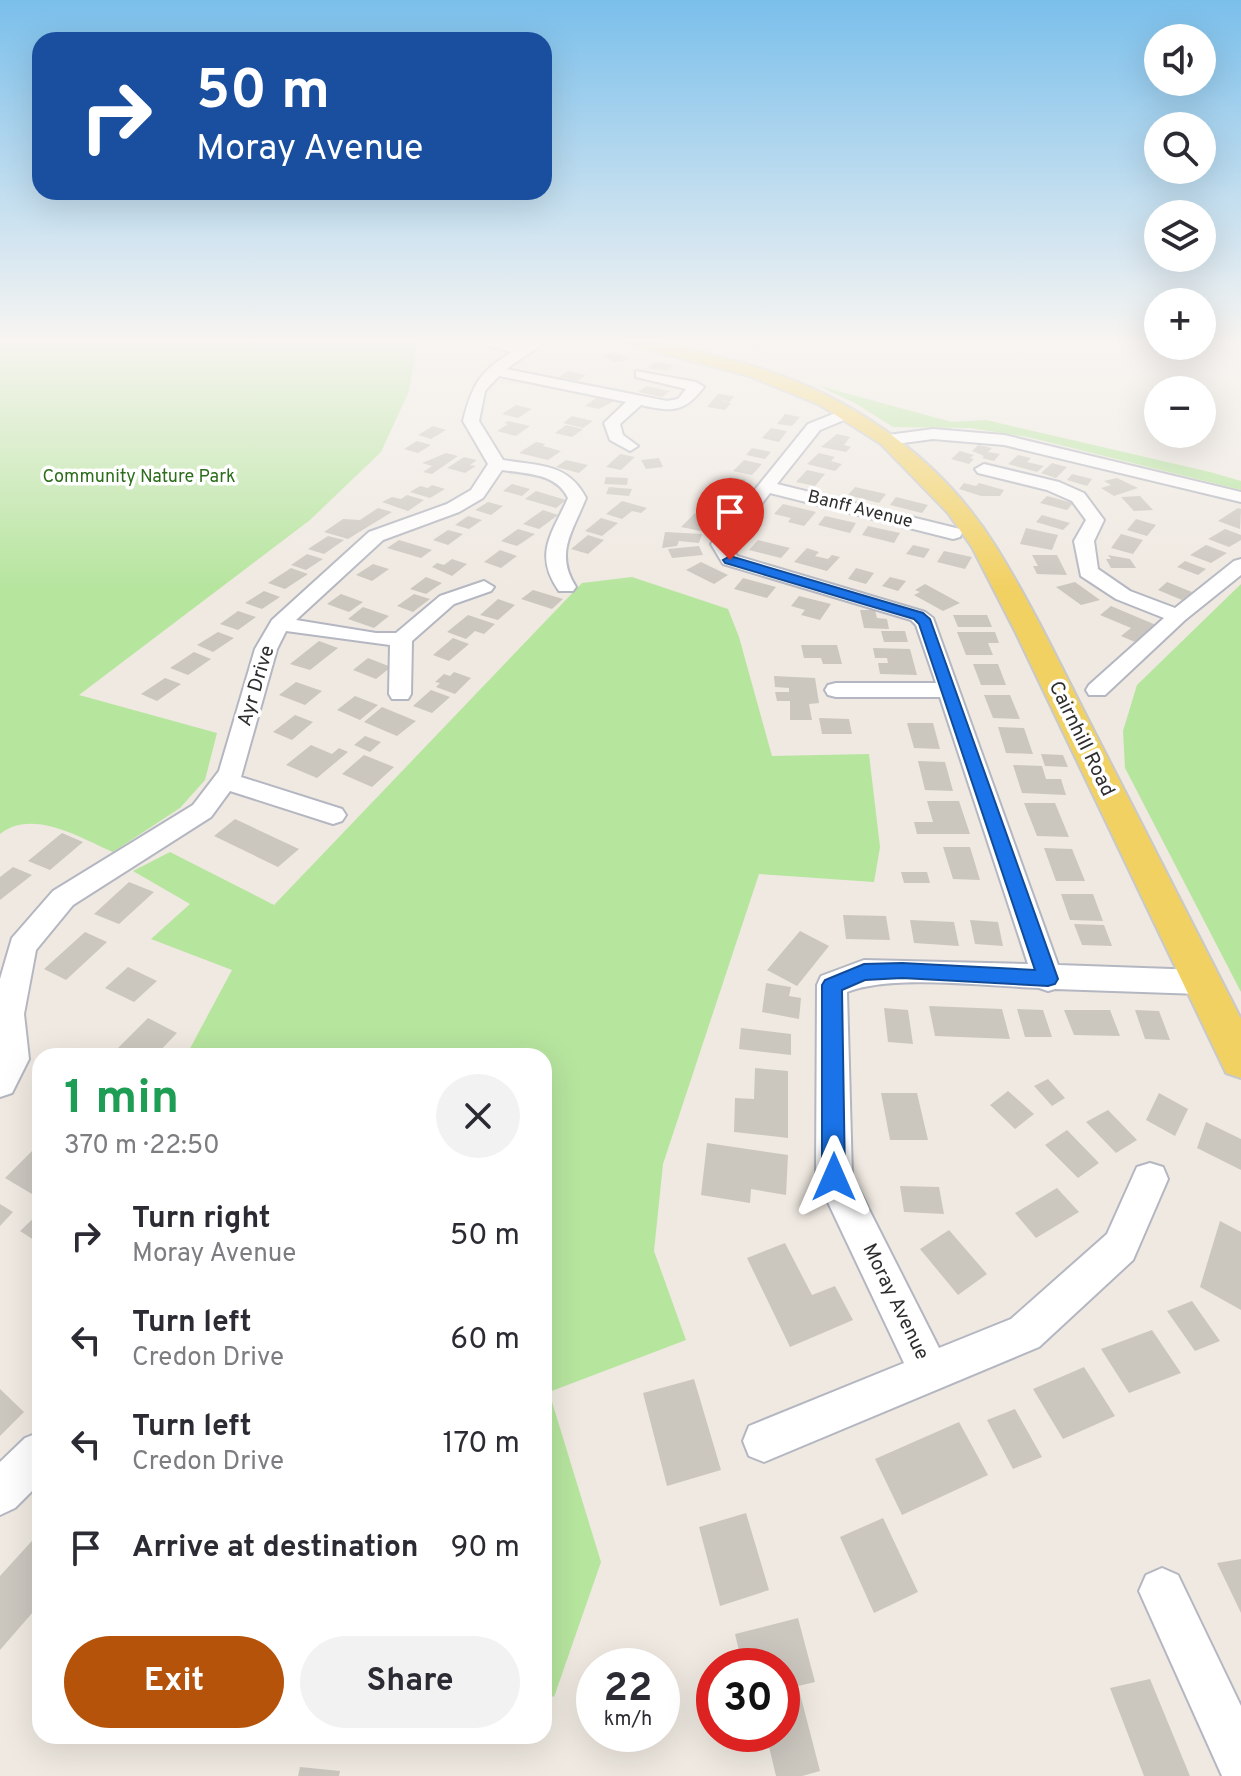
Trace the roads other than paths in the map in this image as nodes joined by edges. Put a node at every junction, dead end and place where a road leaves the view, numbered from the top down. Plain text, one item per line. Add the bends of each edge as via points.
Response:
1 (472, 422) edge
2 (613, 422) edge
3 (826, 422) edge
4 (861, 422) edge
5 (888, 440) junction
6 (630, 446) dead end
7 (497, 464) junction
8 (984, 469) dead end
9 (766, 487) junction
10 (1241, 497) edge
11 (953, 533) dead end
12 (1241, 565) edge
13 (484, 587) dead end
14 (566, 587) dead end
15 (1178, 616) junction
16 (279, 624) junction
17 (401, 639) junction
18 (836, 690) dead end
19 (948, 690) junction
20 (1097, 690) dead end
21 (400, 694) dead end
22 (225, 781) junction
23 (333, 815) dead end
24 (1048, 979) junction
25 (1200, 982) junction
26 (1241, 1060) edge
27 (0, 1083) edge
28 (1150, 1179) dead end
29 (929, 1371) junction
30 (764, 1441) dead end
31 (32, 1461) edge
32 (0, 1493) edge
33 (1162, 1591) dead end
34 (1241, 1761) edge

1 - 7 street
2 - 6 street via 616,437
3 - 9 street via 814,427
4 - 5 main road, Cairnhill Road
5 - 10 street via 933,434 1004,440
5 - 25 main road, Cairnhill Road via 956,508 984,547
7 - 14 street via 550,473 569,482 577,498 552,553 555,574
7 - 16 street, Ayr Drive via 477,494 376,536
8 - 15 street via 1078,497 1095,520 1084,541 1088,572 1123,595
9 - 11 street, Banff Avenue
9 - 19 street via 721,544 730,560 918,616 926,622
12 - 15 street
13 - 17 street via 447,600
15 - 20 street
16 - 17 street
16 - 22 street, Ayr Drive via 266,649
17 - 21 street
18 - 19 street
19 - 24 street
22 - 23 street
22 - 27 street, Ayr Drive via 202,811 63,898 22,946 8,1014 13,1059
24 - 25 street, Moray Avenue
24 - 29 street, Moray Avenue via 864,972 832,985 834,1177
25 - 26 main road, Cairnhill Road
28 - 29 street, Moray Avenue via 1120,1247 1025,1333
29 - 30 street, Moray Avenue
31 - 32 street
33 - 34 street

